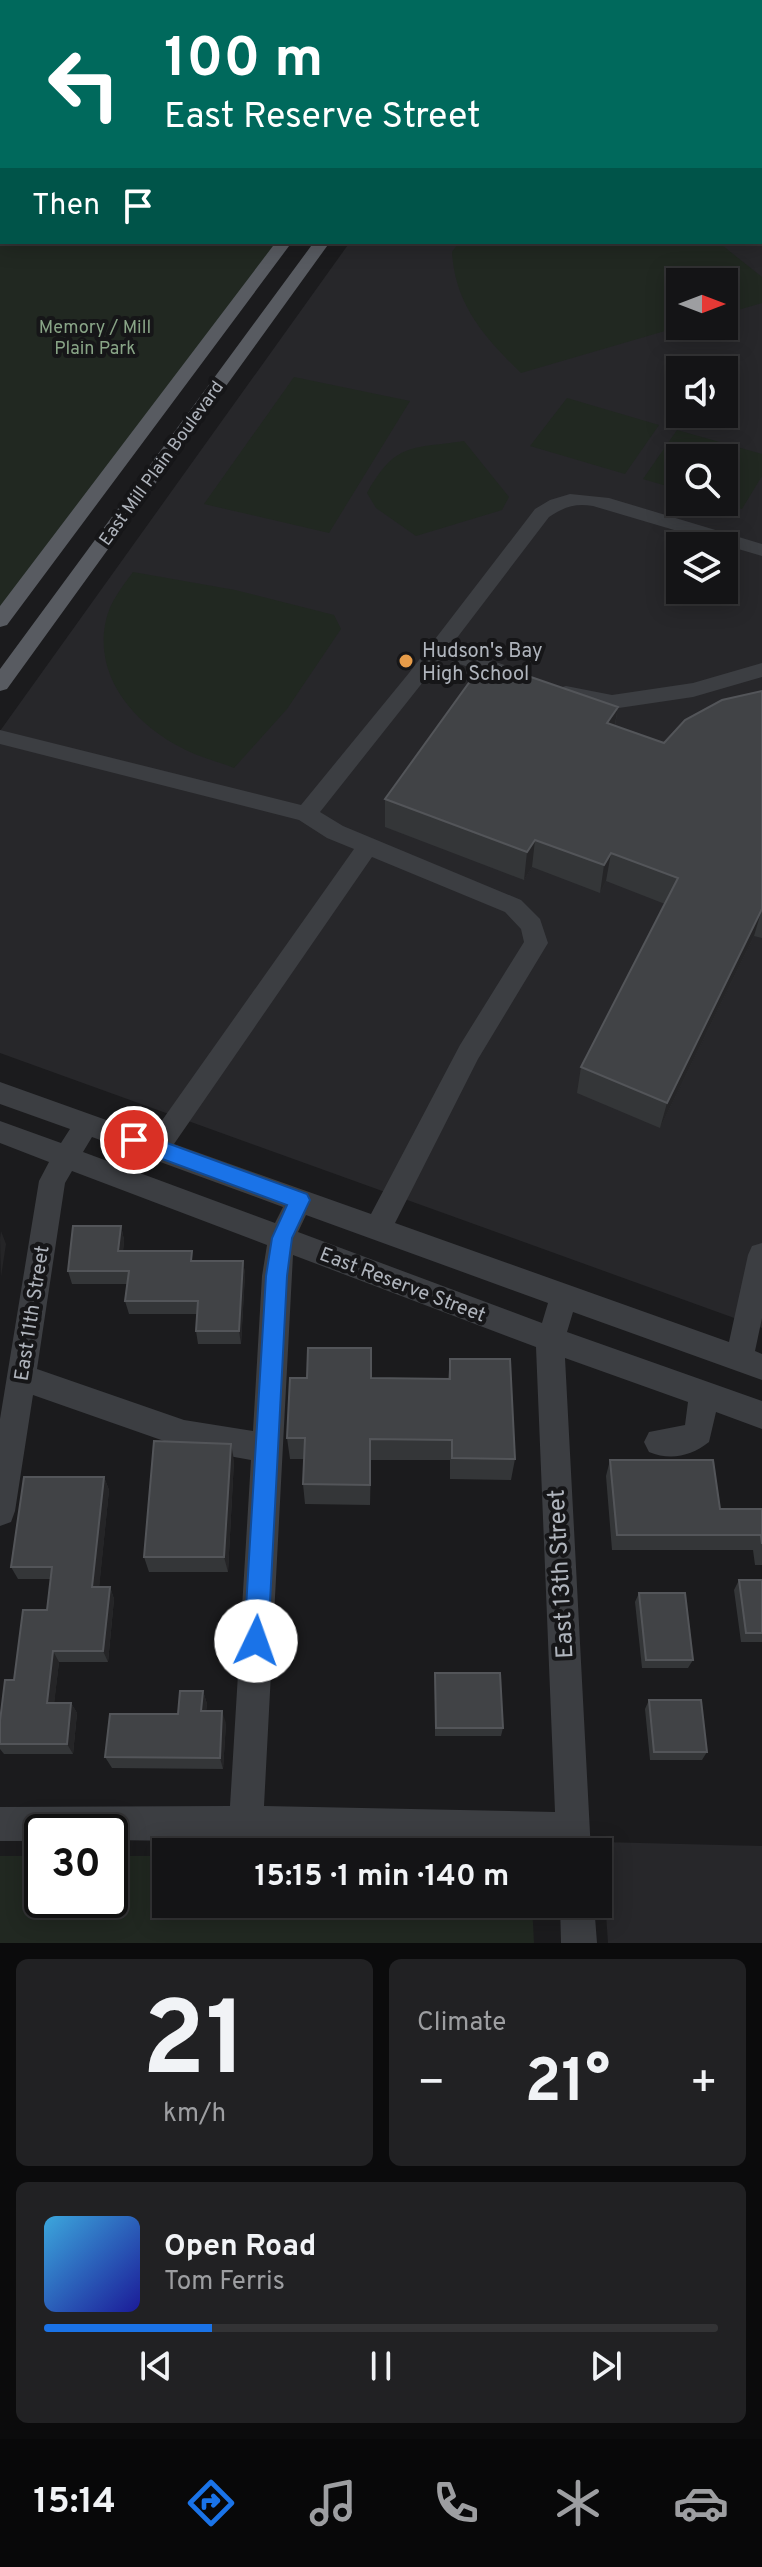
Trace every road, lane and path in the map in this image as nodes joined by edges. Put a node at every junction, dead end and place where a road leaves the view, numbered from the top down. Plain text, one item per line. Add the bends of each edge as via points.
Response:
1 (282, 244) edge
2 (321, 244) edge
3 (762, 550) edge
4 (0, 620) edge
5 (438, 650) junction
6 (762, 670) edge
7 (0, 684) edge
8 (0, 737) edge
9 (306, 814) junction
10 (368, 846) junction
11 (0, 1093) edge
12 (87, 1123) junction
13 (0, 1132) edge
14 (157, 1148) junction
15 (67, 1156) junction
16 (300, 1200) junction
17 (377, 1230) junction
18 (282, 1238) junction
19 (762, 1255) edge
20 (564, 1298) junction
21 (550, 1339) junction
22 (750, 1363) edge
23 (21, 1377) junction
24 (703, 1393) junction
25 (762, 1415) edge
26 (659, 1442) dead end
27 (266, 1448) junction
28 (1, 1501) edge
29 (246, 1823) junction
30 (0, 1824) edge
31 (535, 1838) edge
32 (574, 1838) edge
33 (578, 1918) edge
34 (579, 1943) edge

1 - 4 main road, East Mill Plain Boulevard
2 - 7 main road, East Mill Plain Boulevard
3 - 5 street via 602,502 579,497 558,501 542,513
5 - 6 street via 582,698 612,702 693,690
5 - 9 street
8 - 9 street
9 - 10 street
10 - 14 street
10 - 17 street via 513,906 532,925 536,943 469,1052
11 - 12 street, East Reserve Street
12 - 14 street, East Reserve Street
12 - 15 street, East 11th Street
13 - 15 street, East Reserve Street
14 - 16 street, East Reserve Street
15 - 18 street, East Reserve Street
15 - 23 street, East 11th Street via 52,1181
16 - 17 street, East Reserve Street
16 - 18 street
17 - 20 street, East Reserve Street
18 - 21 street, East Reserve Street
18 - 27 street
19 - 22 street
20 - 21 street, East 13th Street
20 - 22 street, East Reserve Street
21 - 24 street, East Reserve Street
21 - 32 street, East 13th Street
23 - 27 street via 184,1434
23 - 28 street, East 11th Street
24 - 25 street, East Reserve Street
24 - 26 street via 699,1432 686,1442
27 - 29 street
29 - 30 street
29 - 31 street
33 - 34 street

